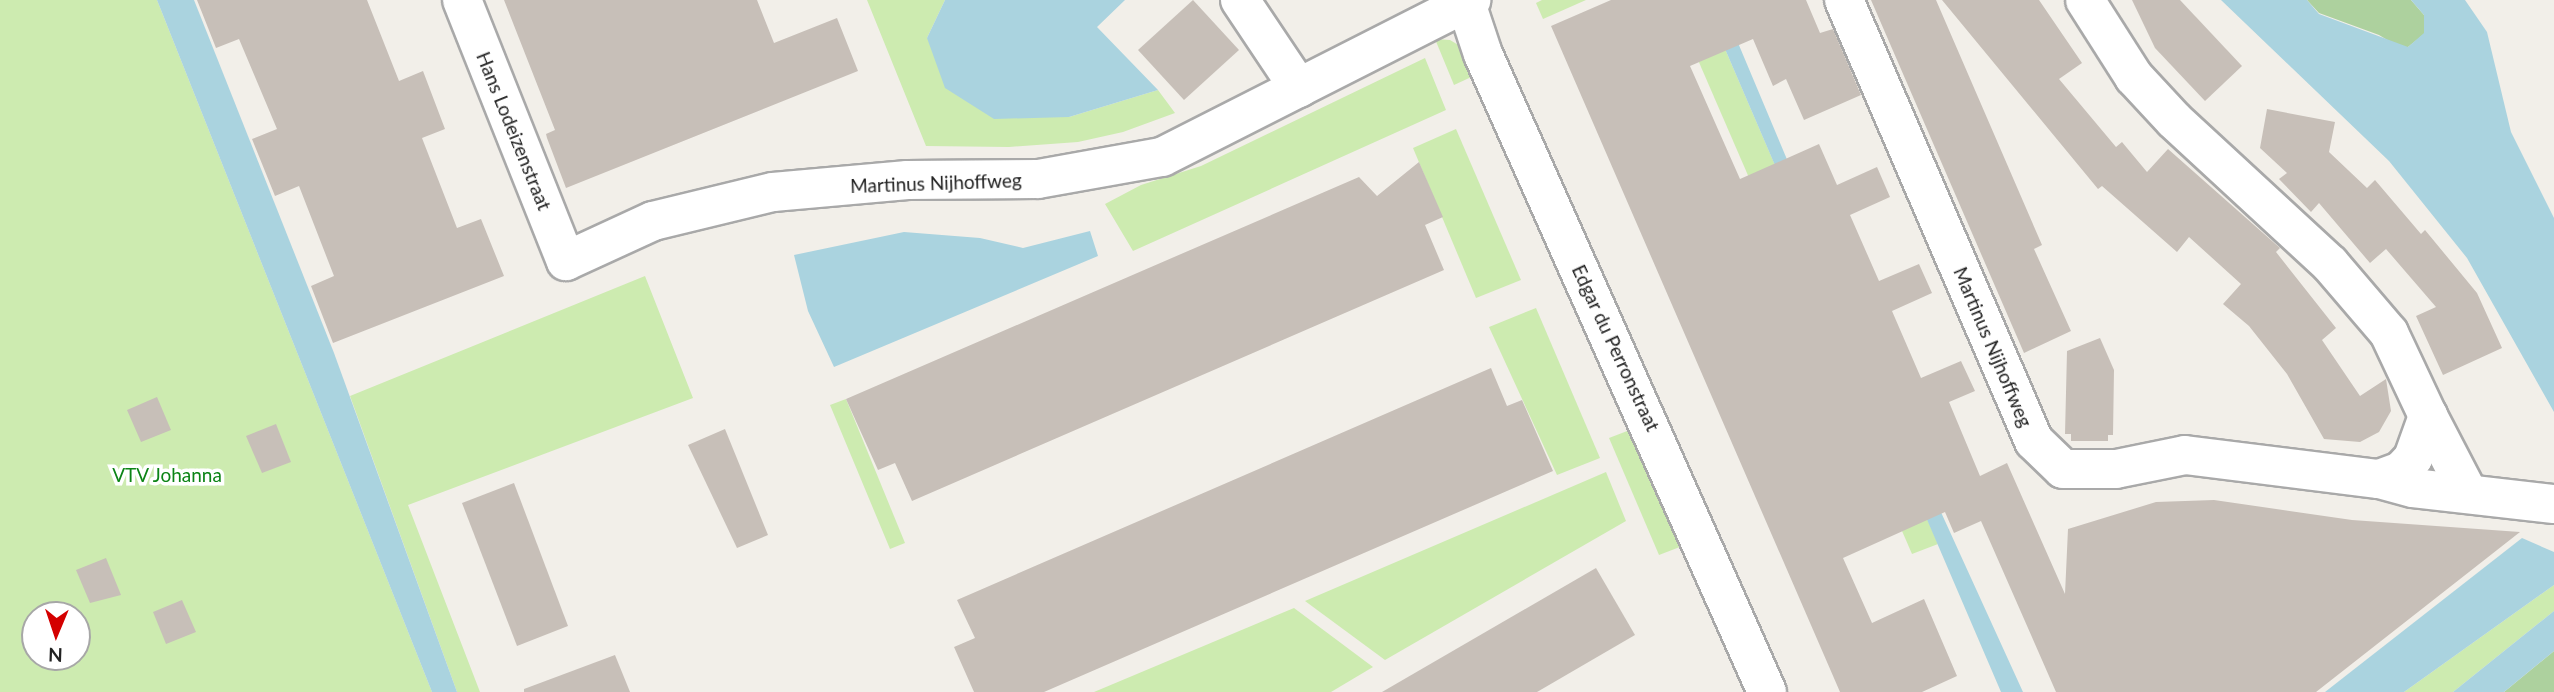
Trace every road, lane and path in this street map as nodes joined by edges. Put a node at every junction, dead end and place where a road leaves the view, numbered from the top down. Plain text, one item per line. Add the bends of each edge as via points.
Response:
1 (462, 0) edge
2 (1240, 0) edge
3 (1844, 0) edge
4 (2085, 0) edge
5 (1469, 1) edge
6 (1299, 88) junction
7 (566, 261) joint
8 (2428, 416) junction
9 (2379, 479) junction
10 (2468, 493) junction
11 (2554, 504) edge
12 (1767, 692) edge

1 - 7 street, Hans Lodeizenstraat
2 - 6 street
3 - 9 street, Martinus Nijhoffweg via 2034,441 2063,469 2116,468 2185,455
4 - 8 street via 2134,77 2330,264 2389,333
5 - 6 street, Martinus Nijhoffweg
5 - 12 street, Edgar du Perronstraat via 1483,54
6 - 7 street, Martinus Nijhoffweg via 1162,157 1038,179 907,180 773,192 653,221
8 - 9 street via 2413,458 2401,471
8 - 10 street
9 - 10 street, Martinus Nijhoffweg via 2413,488
10 - 11 street, Martinus Nijhoffweg

